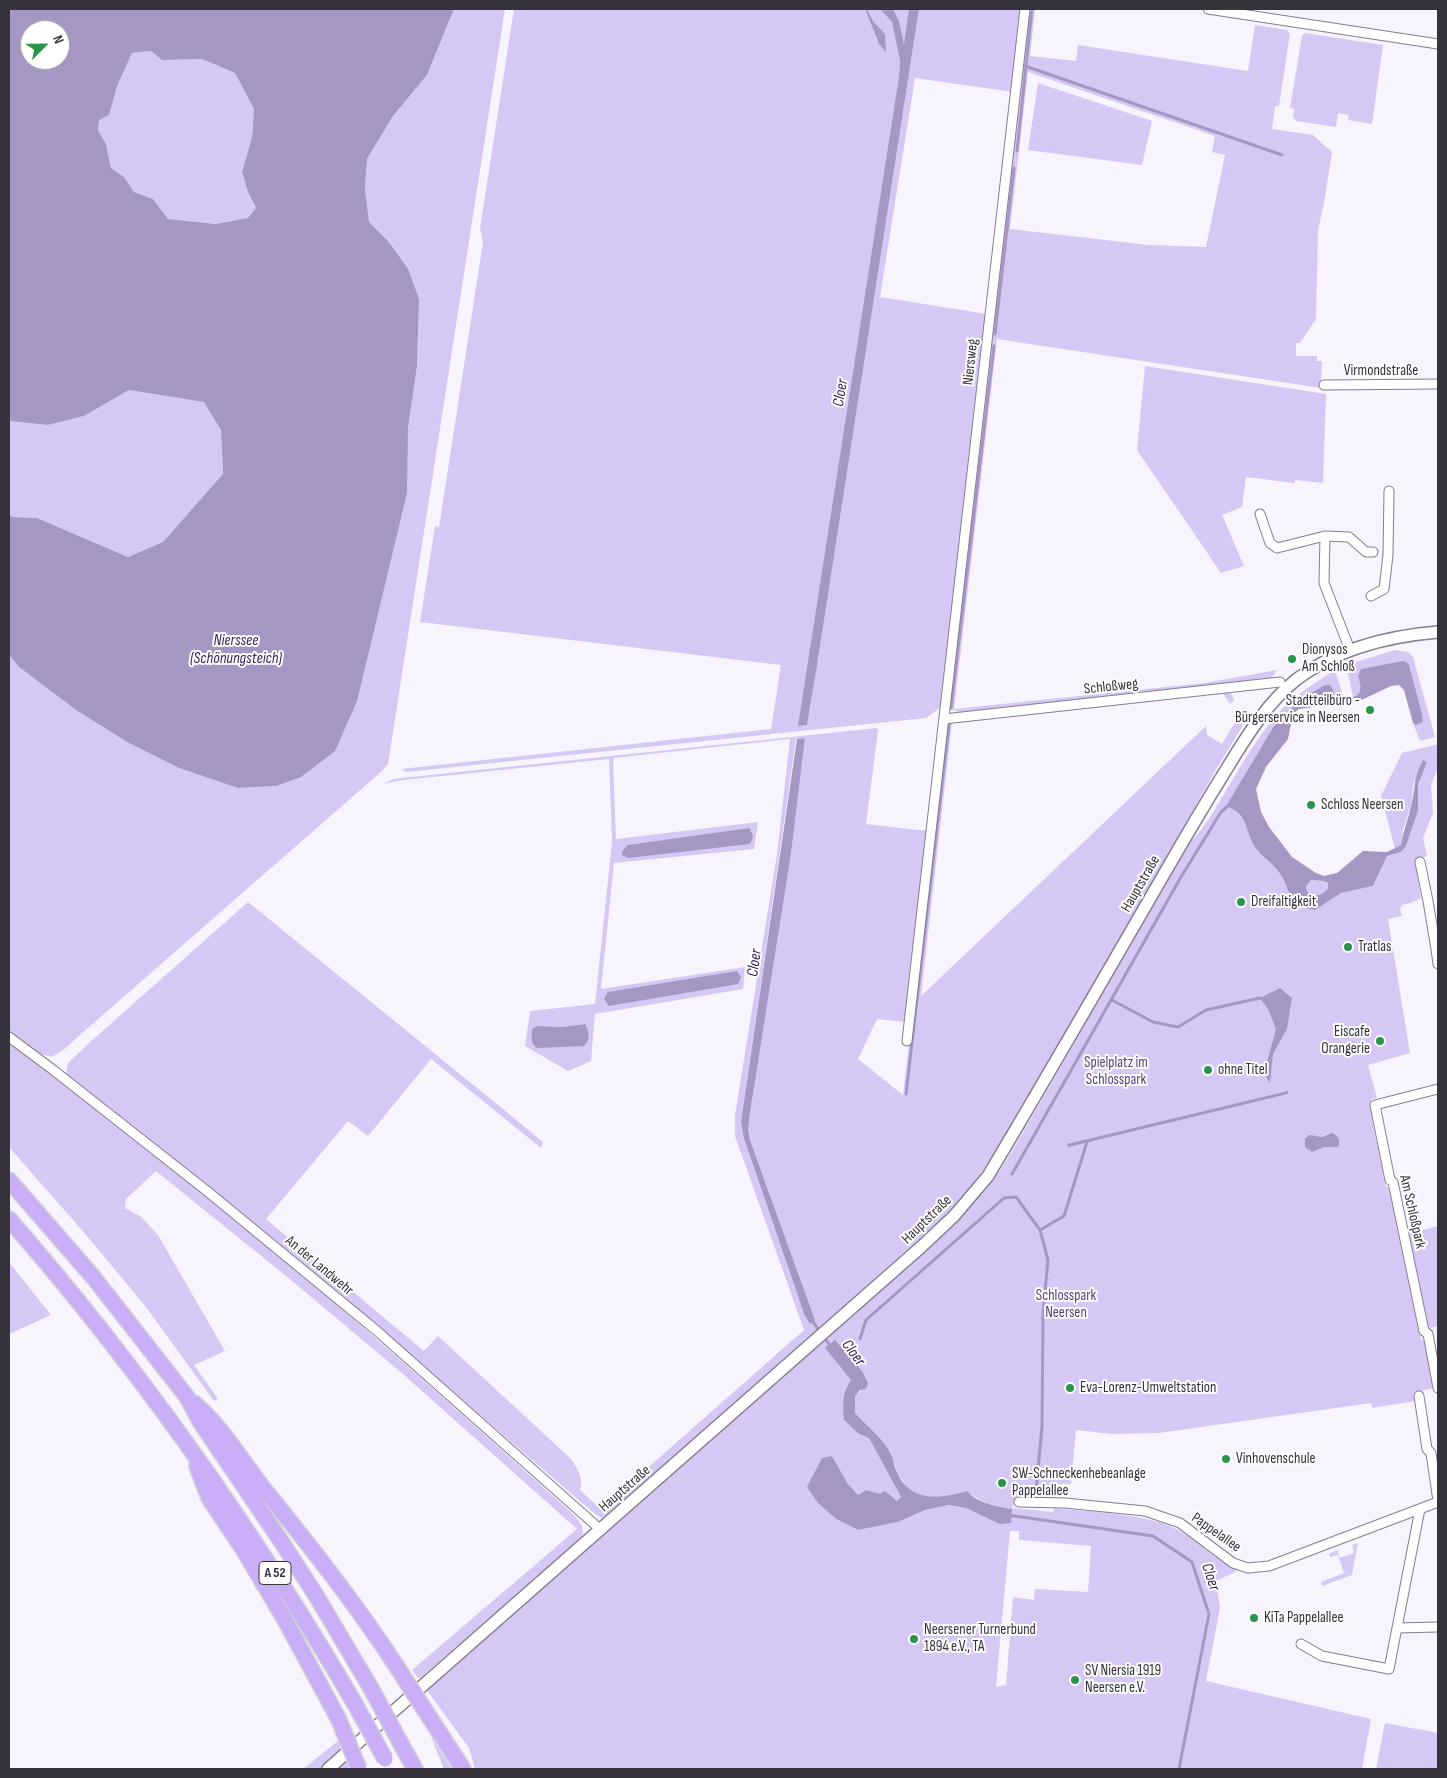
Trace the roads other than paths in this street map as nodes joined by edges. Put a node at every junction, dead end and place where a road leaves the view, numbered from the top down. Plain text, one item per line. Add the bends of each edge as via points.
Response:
1 (1025, 9) edge
2 (1208, 9) edge
3 (1438, 44) edge
4 (1438, 384) edge
5 (1324, 385) dead end
6 (1389, 491) dead end
7 (1260, 514) dead end
8 (1325, 536) junction
9 (1373, 552) dead end
10 (1371, 596) dead end
11 (1438, 632) edge
12 (1350, 650) junction
13 (1280, 682) dead end
14 (944, 719) junction
15 (1420, 862) dead end
16 (1437, 949) edge
17 (1438, 964) edge
18 (9, 1038) edge
19 (907, 1041) dead end
20 (1438, 1089) edge
21 (9, 1180) edge
22 (9, 1219) edge
23 (1438, 1388) edge
24 (1419, 1396) dead end
25 (187, 1397) junction
26 (189, 1446) junction
27 (1438, 1501) edge
28 (1019, 1502) dead end
29 (1420, 1509) junction
30 (601, 1530) junction
31 (1438, 1627) edge
32 (1397, 1628) junction
33 (1301, 1644) dead end
34 (388, 1764) edge
35 (328, 1769) edge
36 (359, 1769) edge
37 (415, 1769) edge
38 (462, 1769) edge

1 - 14 street, Niersweg
2 - 3 street
4 - 5 street, Virmondstraße
6 - 10 street via 1384,589
7 - 8 street via 1270,543 1277,548
8 - 9 street via 1350,537 1366,552
8 - 12 street via 1324,583
11 - 12 street, Hauptstraße via 1383,640
12 - 30 street, Hauptstraße via 1298,678 1257,720 988,1176 954,1216
13 - 14 street, Schloßweg
14 - 19 street, Niersweg
15 - 16 street
16 - 17 street
18 - 30 street, An der Landwehr via 207,1191 369,1325
20 - 23 street, Am Schloßpark via 1375,1105
21 - 25 highway, A 52 via 94,1278
22 - 26 highway, A 52 via 97,1324
24 - 27 street, Pappelallee
25 - 37 highway, A 52, bridge via 307,1581
25 - 38 highway, bridge via 209,1416 353,1602
26 - 34 highway, A 52, bridge via 262,1552
26 - 36 highway, bridge via 209,1498 277,1605 338,1718
27 - 29 street, Pappelallee
28 - 29 street, Pappelallee via 1145,1511 1180,1523 1233,1563 1248,1568 1269,1566
29 - 32 street
30 - 35 street, Hauptstraße
31 - 32 street
32 - 33 street via 1389,1669 1322,1656

